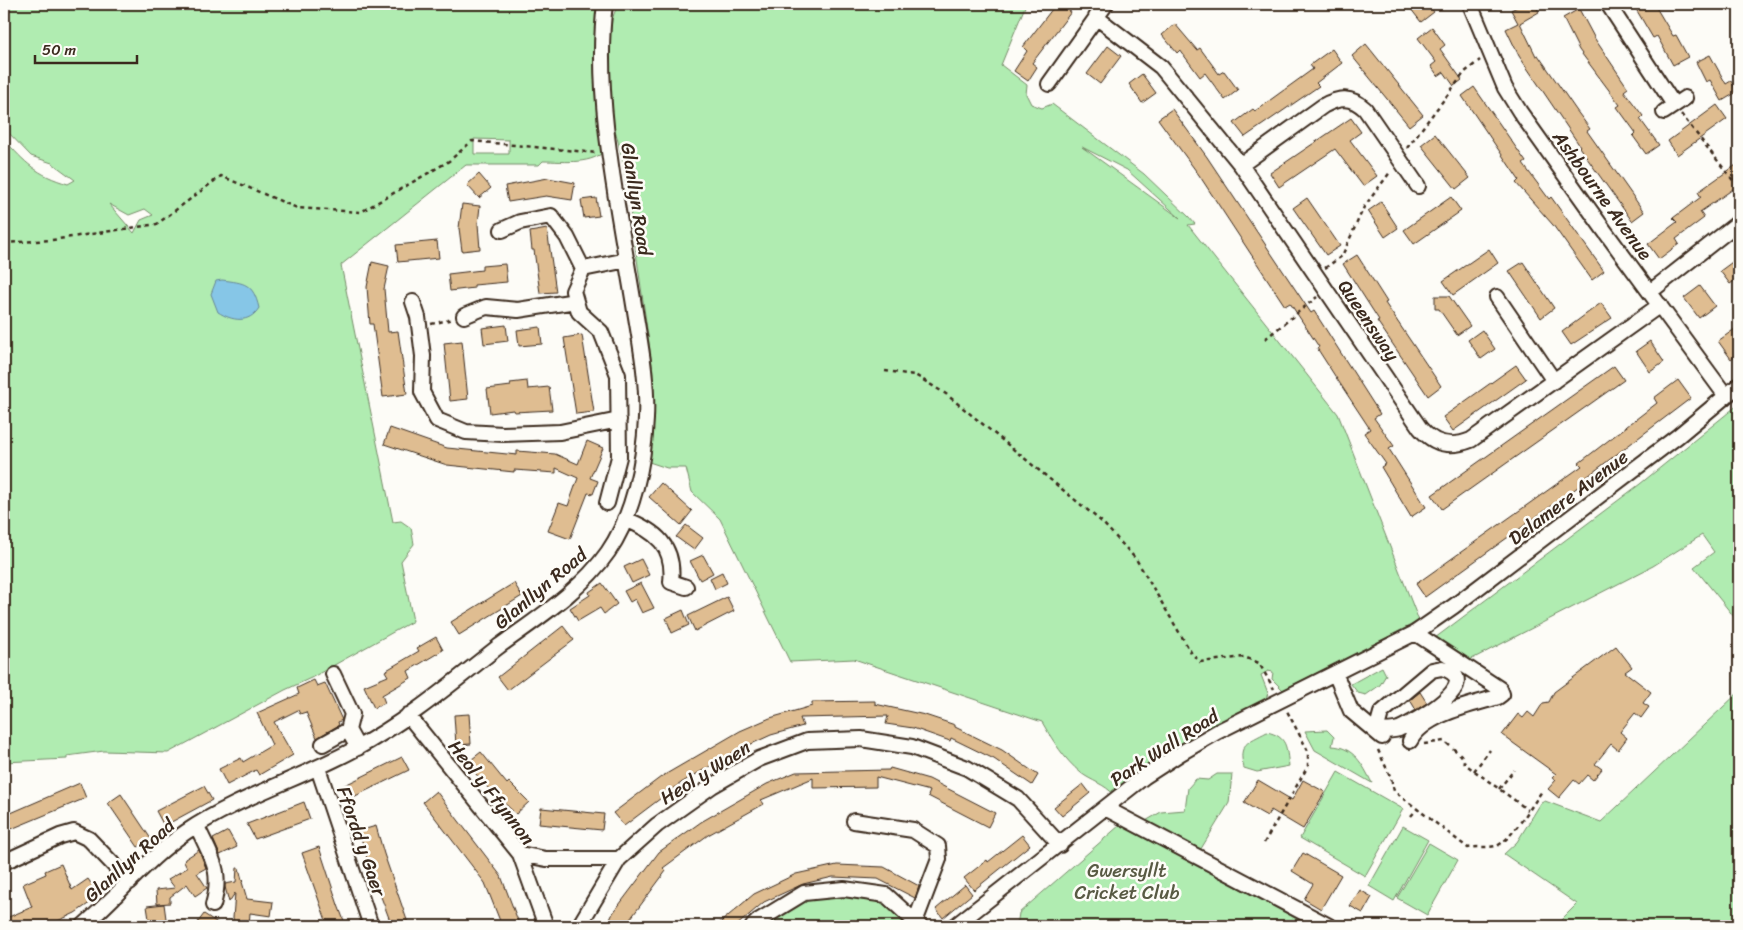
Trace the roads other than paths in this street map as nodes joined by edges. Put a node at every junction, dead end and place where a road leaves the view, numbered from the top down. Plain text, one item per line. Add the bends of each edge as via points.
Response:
1 (605, 4) edge
2 (1106, 4) edge
3 (1470, 4) edge
4 (1608, 4) edge
5 (1096, 17) junction
6 (1049, 84) dead end
7 (1674, 105) road end
8 (1241, 164) junction
9 (1418, 186) dead end
10 (1739, 222) edge
11 (502, 230) dead end
12 (627, 260) junction
13 (583, 269) junction
14 (1650, 292) junction
15 (1497, 297) dead end
16 (576, 301) junction
17 (413, 302) dead end
18 (1660, 305) junction
19 (464, 316) road end
20 (1554, 381) junction
21 (1739, 385) edge
22 (1726, 396) junction
23 (619, 420) junction
24 (607, 503) dead end
25 (625, 519) junction
26 (686, 587) dead end
27 (1415, 633) junction
28 (1335, 673) junction
29 (333, 674) dead end
30 (408, 715) junction
31 (348, 730) junction
32 (1378, 739) junction
33 (1413, 743) road end
34 (323, 744) dead end
35 (358, 748) junction
36 (318, 768) junction
37 (1105, 808) junction
38 (854, 821) dead end
39 (197, 826) junction
40 (1060, 845) junction
41 (520, 854) junction
42 (619, 859) junction
43 (4, 862) edge
44 (130, 882) junction
45 (213, 905) dead end
46 (917, 924) edge
47 (83, 926) edge
48 (370, 926) edge
49 (546, 926) edge
50 (579, 926) edge
51 (753, 926) edge
52 (955, 926) edge
53 (1329, 926) edge

1 - 12 street, Glanllyn Road via 604,109
2 - 5 street
3 - 14 street, Ashbourne Avenue via 1510,96
4 - 7 street
5 - 6 street
5 - 8 street, Queensway via 1161,67
8 - 9 street via 1323,106 1346,98 1365,109
8 - 20 street, Queensway via 1420,428 1437,442 1451,445 1471,440
10 - 14 street
11 - 13 street via 520,222 551,216 567,237
12 - 13 street
12 - 25 street, Glanllyn Road via 645,370 646,418 641,463
13 - 16 street via 573,291
14 - 18 street, Ashbourne Avenue
15 - 20 street
16 - 19 street via 518,310 486,307
16 - 23 street via 579,312 601,332 618,375
17 - 23 street via 423,356 422,392 437,420 466,432 503,434 560,432
18 - 20 street, Queensway
18 - 22 street, Ashbourne Avenue
21 - 22 street, Delamere Avenue
22 - 27 street, Delamere Avenue via 1622,479
23 - 24 street via 619,457
25 - 26 street via 647,527 665,547 671,559 667,584
25 - 30 street, Glanllyn Road via 609,550 579,584
27 - 28 street, Park Wall Road
27 - 33 street via 1500,689 1502,694 1445,713 1416,733
28 - 32 street via 1351,710
28 - 37 street, Park Wall Road via 1181,753
29 - 31 street via 352,714
30 - 35 street, Glanllyn Road
30 - 41 street, Heol y Ffynnon
31 - 34 street
31 - 35 street
32 - 32 street via 1382,713 1432,670 1442,668 1454,675 1456,689 1450,697
35 - 36 street, Glanllyn Road
36 - 39 street, Glanllyn Road via 221,811
36 - 48 street, Ffordd y Gaer
37 - 40 street, Park Wall Road
37 - 53 street
38 - 46 street via 913,830 938,846 939,859
39 - 44 street, Glanllyn Road via 159,854
39 - 45 street via 218,874
40 - 42 street, Heol y Waen via 1018,799 967,768 912,747 861,739 807,742 759,759 689,802
40 - 52 street, Park Wall Road
41 - 42 street via 546,858
41 - 49 street, Heol y Ffynnon
42 - 50 street, Heol y Waen
43 - 44 street via 74,832 89,839
44 - 47 street, Glanllyn Road
46 - 51 street via 886,895 844,889 804,893

